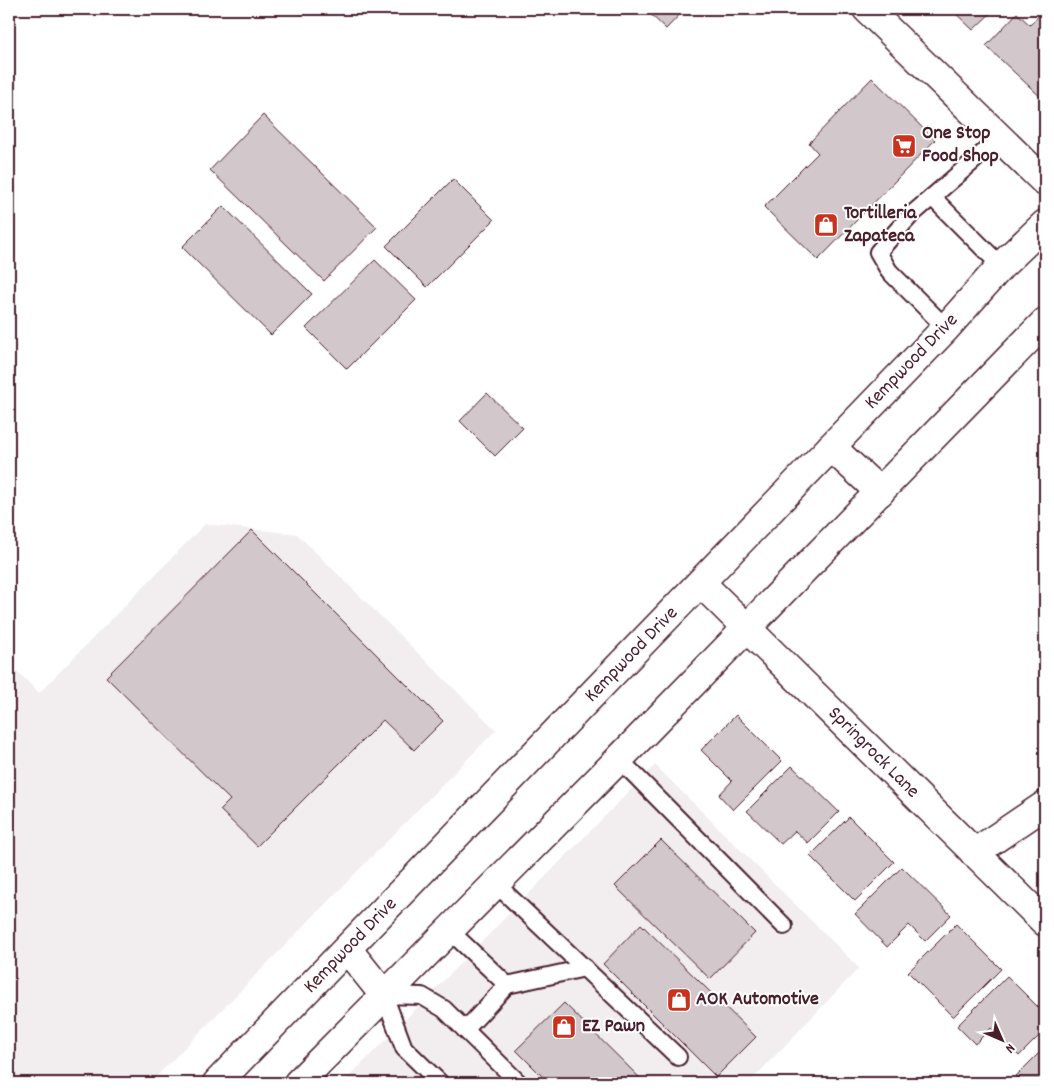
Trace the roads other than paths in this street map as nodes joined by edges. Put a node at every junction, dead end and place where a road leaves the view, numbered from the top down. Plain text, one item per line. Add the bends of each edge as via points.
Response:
1 (867, 9) edge
2 (1000, 138) junction
3 (1045, 182) edge
4 (932, 197) junction
5 (1045, 224) edge
6 (1001, 266) junction
7 (1045, 322) edge
8 (946, 328) junction
9 (831, 447) junction
10 (880, 492) junction
11 (701, 584) junction
12 (746, 628) junction
13 (619, 759) junction
14 (1045, 805) edge
15 (974, 853) junction
16 (496, 884) junction
17 (1045, 922) edge
18 (784, 926) dead end
19 (449, 930) junction
20 (348, 950) junction
21 (585, 968) junction
22 (507, 985) junction
23 (384, 995) junction
24 (465, 1030) junction
25 (678, 1057) dead end
26 (217, 1083) edge
27 (298, 1083) edge
28 (440, 1083) edge
29 (519, 1083) edge

1 - 2 main road
2 - 3 main road
2 - 4 lane
4 - 6 lane
4 - 8 lane via 878,252 889,271
5 - 6 main road, Kempwood Drive
6 - 8 main road, Kempwood Drive
7 - 10 main road
8 - 9 main road, Kempwood Drive
9 - 10 main road
9 - 11 main road, Kempwood Drive
10 - 12 main road
11 - 12 main road, Springrock Lane
11 - 20 main road, Kempwood Drive
12 - 13 main road
12 - 15 main road, Springrock Lane
13 - 16 main road
13 - 18 lane
14 - 15 main road
15 - 17 main road, Springrock Lane
16 - 19 main road
16 - 21 lane
19 - 22 lane
19 - 23 main road
20 - 23 main road
20 - 26 main road, Kempwood Drive
21 - 22 lane
21 - 25 lane
22 - 24 lane
23 - 24 lane via 422,996 444,1009
23 - 27 main road
23 - 28 lane via 404,1048
24 - 29 lane

